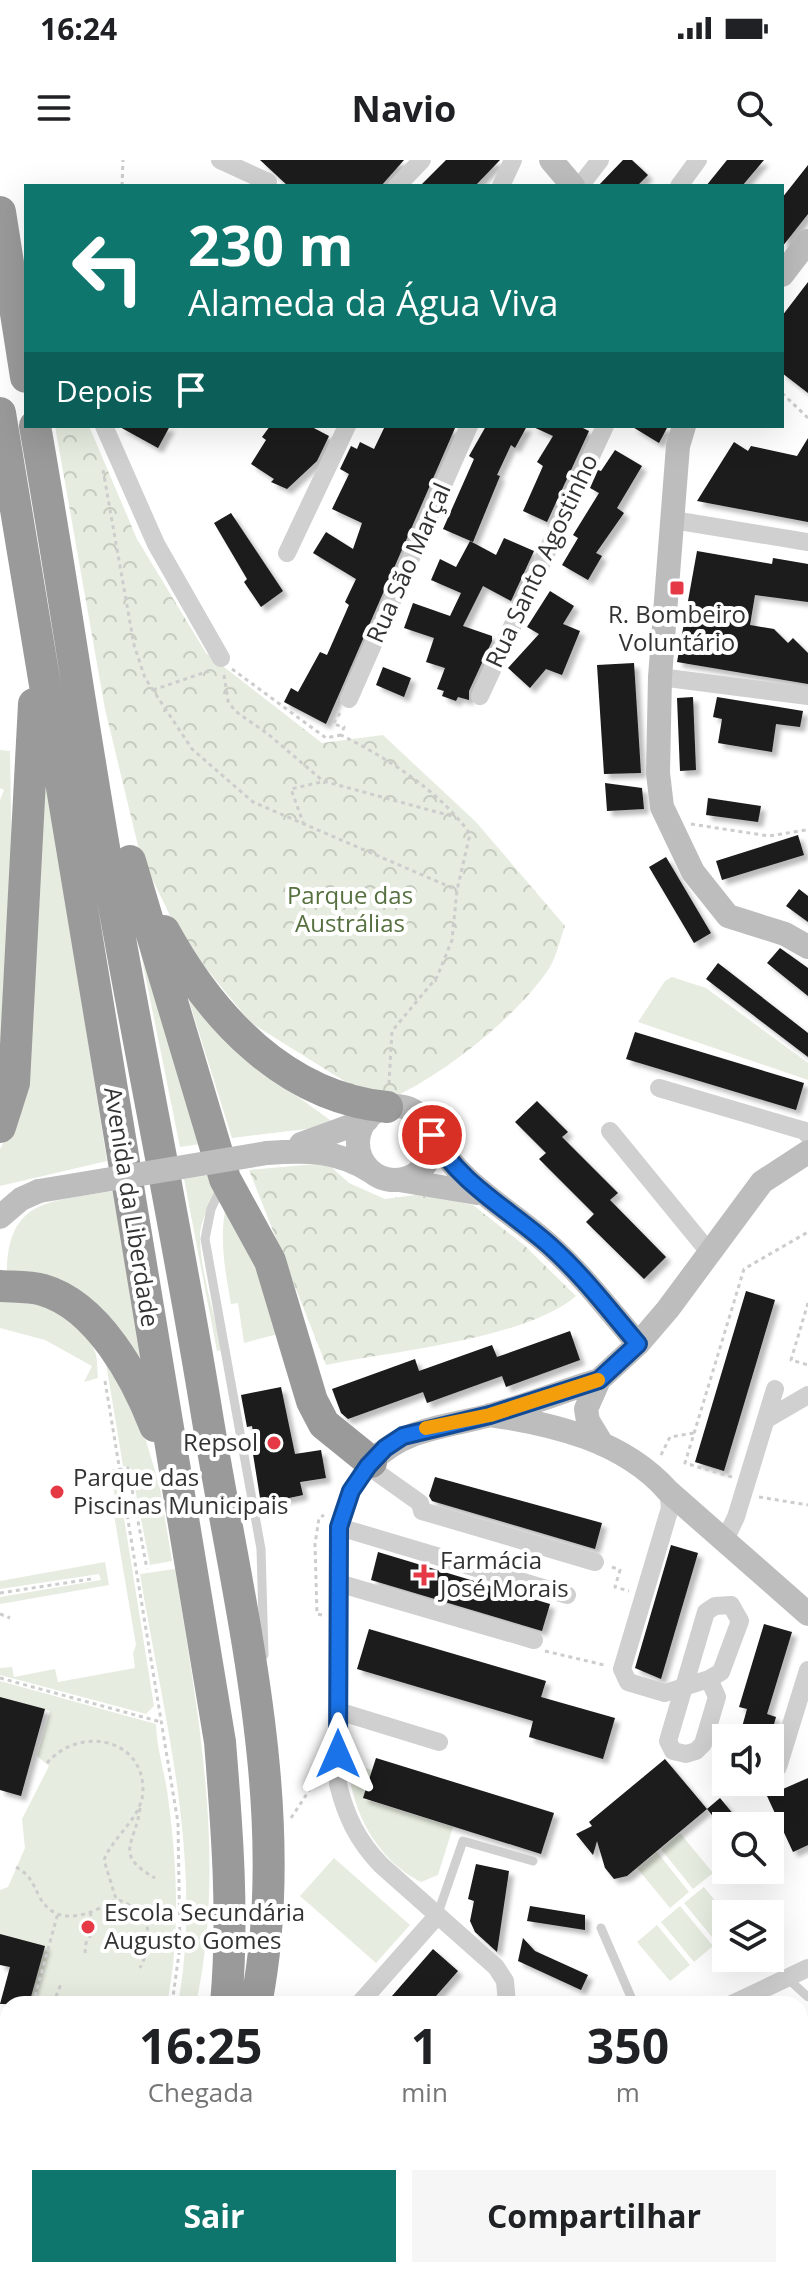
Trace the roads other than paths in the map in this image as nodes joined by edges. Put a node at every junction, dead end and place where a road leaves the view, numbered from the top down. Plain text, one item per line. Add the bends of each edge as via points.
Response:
1 (220, 160) edge
2 (422, 160) edge
3 (513, 160) edge
4 (551, 160) edge
5 (600, 160) edge
6 (698, 160) edge
7 (268, 182) dead end
8 (399, 184) edge
9 (502, 184) edge
10 (571, 184) edge
11 (582, 184) edge
12 (680, 184) edge
13 (0, 212) edge
14 (808, 241) edge
15 (784, 272) edge
16 (24, 364) edge
17 (0, 413) edge
18 (35, 428) edge
19 (104, 428) edge
20 (346, 428) edge
21 (468, 428) edge
22 (604, 428) edge
23 (683, 428) edge
24 (17, 509) junction
25 (673, 520) junction
26 (808, 542) edge
27 (287, 553) dead end
28 (72, 640) junction
29 (221, 658) road end
30 (660, 677) junction
31 (480, 696) dead end
32 (808, 696) edge
33 (349, 699) dead end
34 (130, 861) junction
35 (808, 947) edge
36 (659, 1088) dead end
37 (377, 1114) junction
38 (0, 1127) edge
39 (610, 1131) dead end
40 (432, 1135) junction
41 (808, 1135) edge
42 (808, 1152) edge
43 (267, 1153) junction
44 (372, 1172) junction
45 (225, 1179) junction
46 (399, 1180) junction
47 (39, 1191) junction
48 (487, 1196) junction
49 (0, 1198) edge
50 (0, 1217) edge
51 (709, 1252) junction
52 (0, 1286) edge
53 (638, 1344) junction
54 (599, 1380) junction
55 (775, 1389) dead end
56 (808, 1395) edge
57 (490, 1415) junction
58 (767, 1419) junction
59 (602, 1444) junction
60 (369, 1464) junction
61 (668, 1491) junction
62 (184, 1526) junction
63 (339, 1527) junction
64 (725, 1540) junction
65 (595, 1562) road end
66 (338, 1583) junction
67 (567, 1595) dead end
68 (808, 1614) edge
69 (534, 1644) road end
70 (808, 1670) edge
71 (709, 1679) junction
72 (683, 1689) junction
73 (338, 1711) junction
74 (439, 1742) dead end
75 (784, 1748) edge
76 (278, 1816) junction
77 (533, 1861) dead end
78 (227, 1888) junction
79 (437, 1916) junction
80 (601, 1928) dead end
81 (808, 1968) edge
82 (787, 1978) junction
83 (215, 1996) edge
84 (227, 1996) edge
85 (257, 1996) edge
86 (366, 1996) edge
87 (506, 1996) edge
88 (631, 1996) edge
89 (749, 1996) edge
90 (807, 1996) edge

1 - 7 street
2 - 8 street
3 - 9 street
4 - 10 street
5 - 11 street
6 - 12 street
13 - 16 highway
14 - 15 street
17 - 24 highway, Avenida da Liberdade
18 - 28 highway, Avenida da Liberdade
19 - 29 street via 156,544
20 - 27 street
21 - 33 street, Rua São Marçal
22 - 31 street, Rua Santo Agostinho
23 - 25 street
24 - 38 highway via 33,677 33,771 14,1083
24 - 62 highway, Avenida da Liberdade
25 - 26 street
25 - 30 street
28 - 34 highway
28 - 76 highway, Avenida da Liberdade via 118,932
30 - 32 street
30 - 35 street via 662,807 693,872 728,916
34 - 37 highway via 151,908 218,1010 264,1057 330,1096
34 - 45 highway
36 - 41 street
37 - 40 street via 408,1108
37 - 43 street via 331,1136
37 - 44 street via 361,1130 360,1153
39 - 51 street
40 - 46 street via 429,1159
40 - 48 street via 456,1171
42 - 51 street via 762,1182
43 - 44 street via 332,1153
43 - 47 street, bridge
44 - 46 street
45 - 60 highway via 270,1261 312,1401 324,1424
45 - 76 lane via 205,1239 261,1549
46 - 48 street
47 - 49 street
47 - 50 street
48 - 53 street via 586,1281
51 - 53 street
52 - 62 highway via 43,1290 63,1298 107,1341 150,1411
53 - 54 street
54 - 57 street
54 - 59 street via 586,1409
55 - 58 street
56 - 58 street
57 - 59 street via 528,1420
57 - 60 street via 403,1436
58 - 64 street
59 - 61 street via 651,1472
60 - 63 street via 347,1499
60 - 65 street via 420,1503 422,1511
61 - 64 street
61 - 72 street via 670,1508 622,1669 628,1682 665,1693
62 - 78 highway, Avenida da Liberdade via 220,1742
63 - 66 street
63 - 67 street
64 - 68 street
66 - 69 street
66 - 73 street
70 - 75 street
71 - 72 street
71 - 72 street via 717,1697 703,1744 686,1754 673,1751 668,1741
71 - 72 street via 721,1672 740,1621 731,1605 706,1612
73 - 74 street
73 - 79 street via 338,1784 353,1830 381,1865
76 - 85 highway, Avenida da Liberdade
77 - 79 lane via 463,1841
78 - 83 street, Avenida da Liberdade
78 - 84 highway
79 - 86 street
79 - 87 street via 496,1967
80 - 88 lane
81 - 82 street
82 - 89 street
82 - 90 lane

